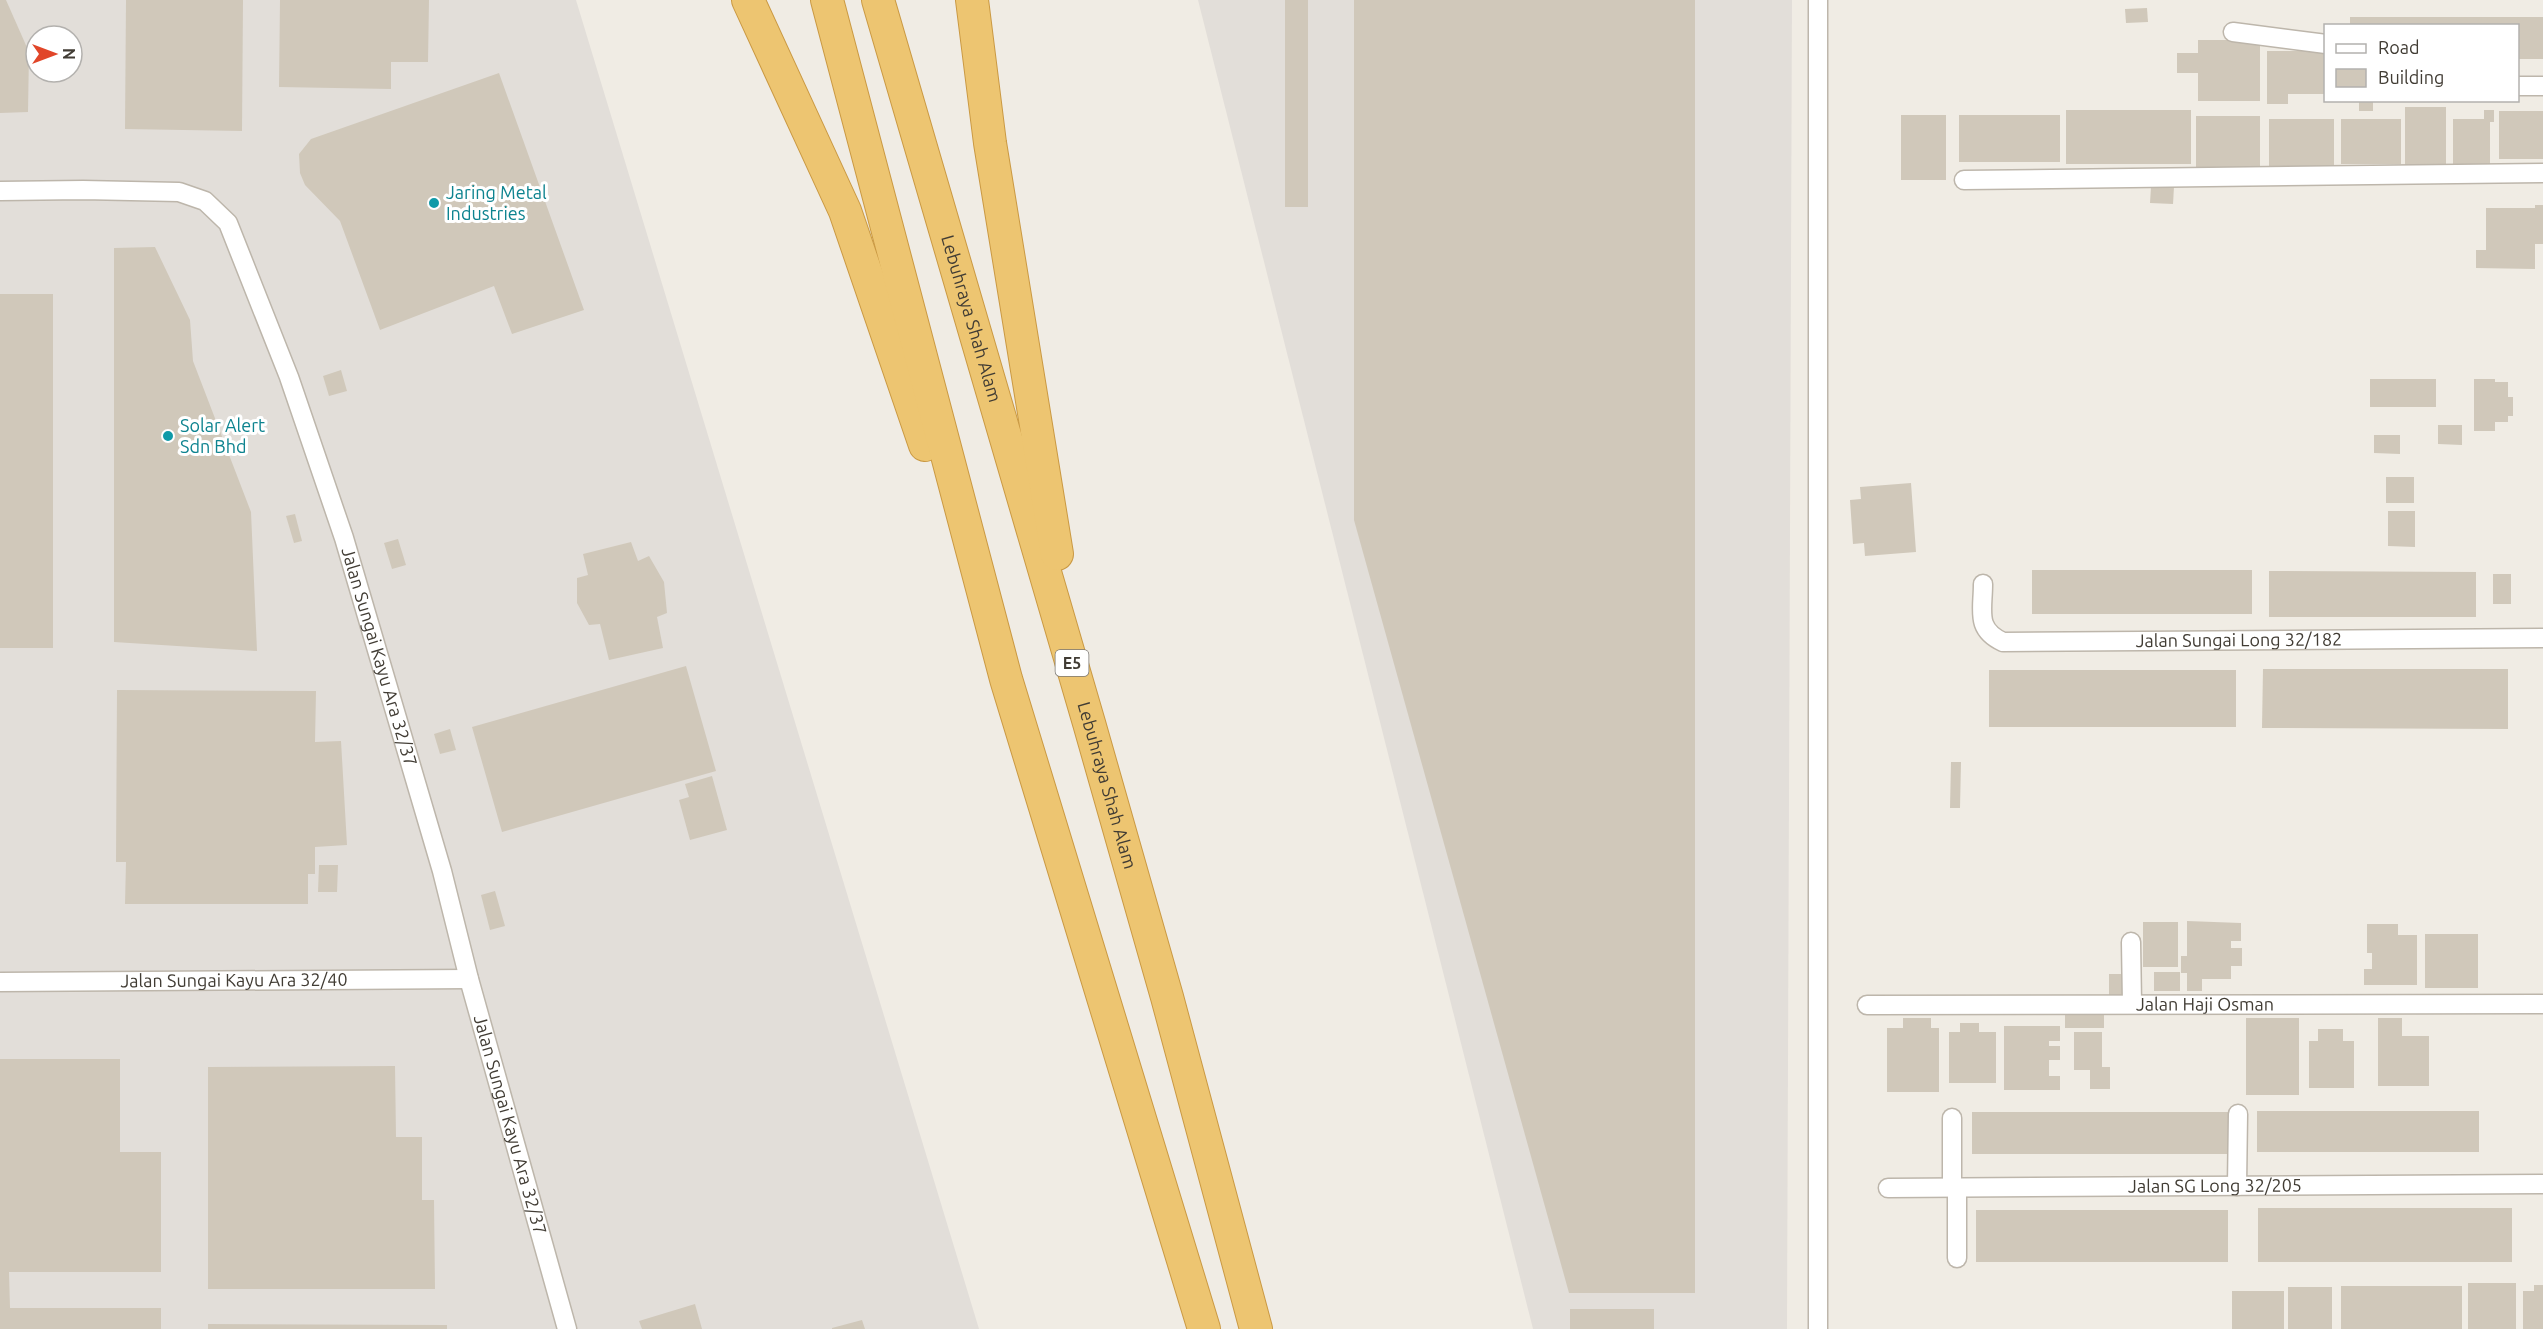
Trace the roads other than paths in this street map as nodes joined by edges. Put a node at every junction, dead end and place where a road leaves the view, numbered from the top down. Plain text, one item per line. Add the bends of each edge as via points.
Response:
1 (748, 0) edge
2 (827, 0) edge
3 (878, 0) edge
4 (972, 0) edge
5 (1818, 0) edge
6 (2233, 32) dead end
7 (2324, 44) edge
8 (2519, 86) edge
9 (2543, 86) edge
10 (2543, 173) edge
11 (1964, 180) dead end
12 (0, 191) edge
13 (1983, 584) dead end
14 (2543, 638) edge
15 (1006, 679) junction
16 (1089, 723) junction
17 (2131, 942) dead end
18 (469, 979) junction
19 (0, 982) edge
20 (2132, 1003) junction
21 (2543, 1004) edge
22 (1867, 1005) dead end
23 (2238, 1113) dead end
24 (1952, 1118) dead end
25 (2543, 1184) edge
26 (2237, 1186) junction
27 (1888, 1188) dead end
28 (1955, 1188) junction
29 (1958, 1258) dead end
30 (567, 1329) edge
31 (1204, 1329) edge
32 (1256, 1329) edge
33 (1818, 1329) edge

1 - 15 highway via 845,211
2 - 15 highway
3 - 16 highway, Lebuhraya Shah Alam / E5
4 - 16 highway via 990,143
5 - 33 street
6 - 7 street
8 - 9 street
10 - 11 street
12 - 18 street, Jalan Sungai Kayu Ara 32/37 via 179,192 205,201 228,223 289,378 344,538 442,871
13 - 14 street, Jalan Sungai Long 32/182 via 1984,627 1989,635 2003,642
15 - 31 highway
16 - 32 highway, Lebuhraya Shah Alam / E5
17 - 20 street
18 - 19 street, Jalan Sungai Kayu Ara 32/40
18 - 30 street, Jalan Sungai Kayu Ara 32/37
20 - 21 street, Jalan Haji Osman
20 - 22 street, Jalan Haji Osman
23 - 26 street
24 - 28 street
25 - 26 street, Jalan SG Long 32/205
26 - 28 street, Jalan SG Long 32/205
27 - 28 street, Jalan SG Long 32/205
28 - 29 street

